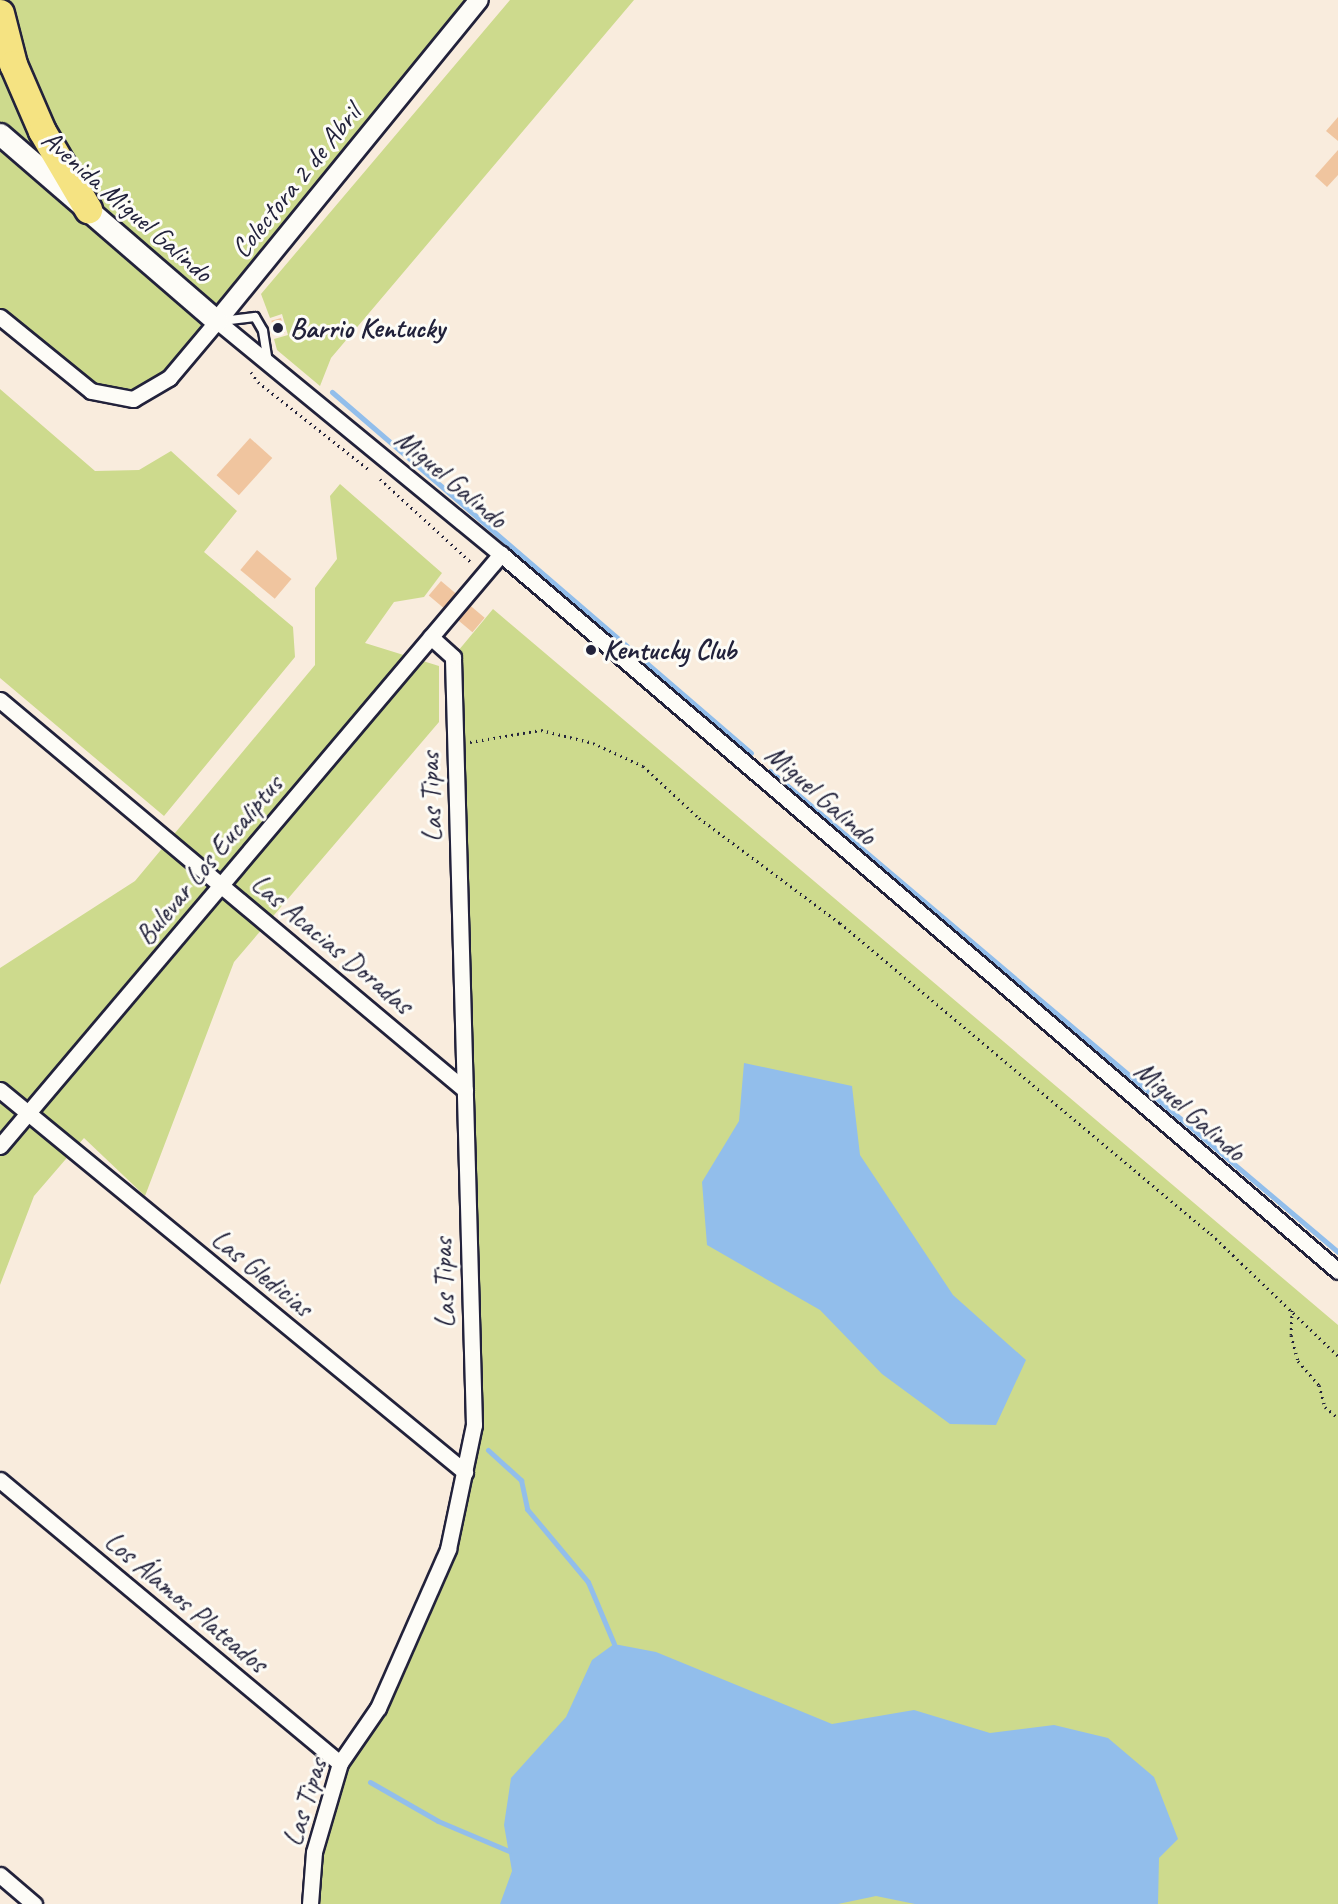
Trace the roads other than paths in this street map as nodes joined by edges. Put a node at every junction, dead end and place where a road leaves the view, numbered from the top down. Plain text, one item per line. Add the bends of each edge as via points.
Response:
1 (479, 0) edge
2 (0, 13) edge
3 (0, 134) edge
4 (88, 209) junction
5 (0, 317) edge
6 (217, 321) junction
7 (268, 362) junction
8 (501, 554) junction
9 (430, 637) junction
10 (0, 700) edge
11 (222, 884) junction
12 (0, 1090) edge
13 (465, 1090) junction
14 (28, 1113) junction
15 (0, 1146) edge
16 (1338, 1271) edge
17 (465, 1472) junction
18 (0, 1480) edge
19 (340, 1763) junction
20 (0, 1875) edge
21 (34, 1904) edge
22 (310, 1904) edge

1 - 6 street, Colectora 2 de Abril
2 - 4 highway via 13,64 42,131
3 - 4 main road, Avenida Miguel Galindo
4 - 6 main road, Avenida Miguel Galindo
5 - 6 street, Colectora 2 de Abril via 91,391 133,399 169,378
6 - 7 street, Miguel Galindo
6 - 7 lane via 255,318 266,340
7 - 8 street, Miguel Galindo
8 - 9 street, Bulevar Los Eucaliptus
8 - 16 street, Miguel Galindo
9 - 11 street, Bulevar Los Eucaliptus
9 - 13 street, Las Tipas via 453,657
10 - 11 street, Las Acacias Doradas
11 - 13 street, Las Acacias Doradas
11 - 14 street, Bulevar Los Eucaliptus
12 - 14 street, Las Gledicias
13 - 17 street, Las Tipas via 474,1425
14 - 15 street, Bulevar Los Eucaliptus
14 - 17 street, Las Gledicias
17 - 19 street, Las Tipas via 448,1549 414,1633 378,1708
18 - 19 street, Los Álamos Plateados
19 - 22 street, Las Tipas via 314,1852
20 - 21 street

